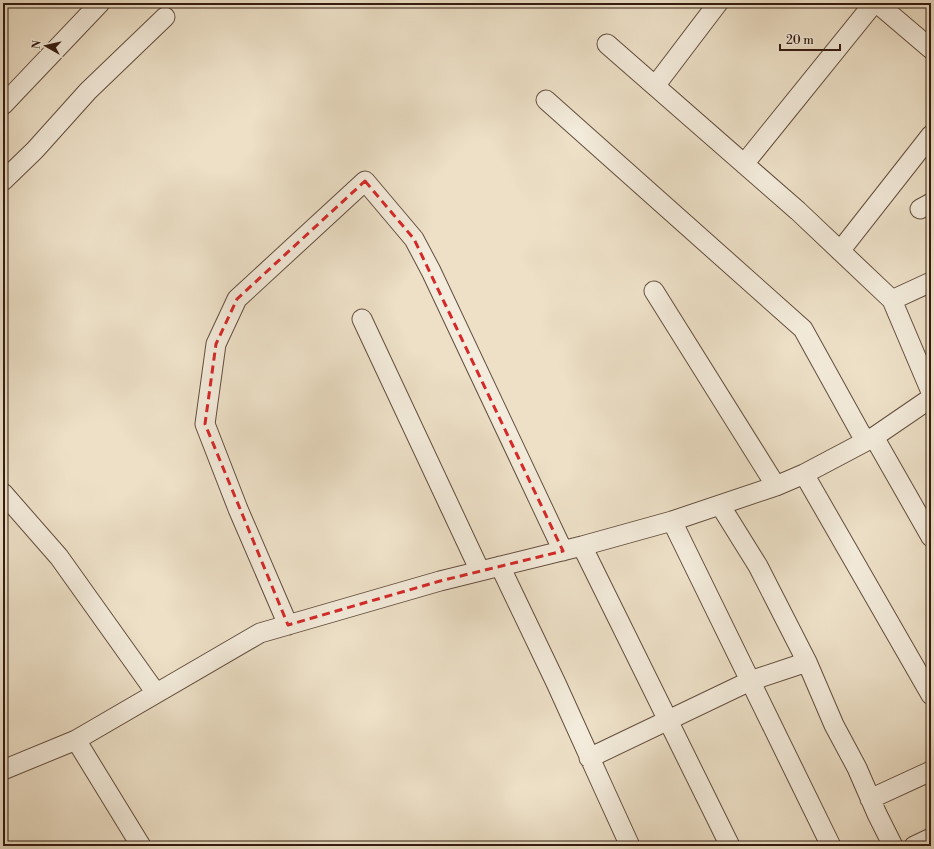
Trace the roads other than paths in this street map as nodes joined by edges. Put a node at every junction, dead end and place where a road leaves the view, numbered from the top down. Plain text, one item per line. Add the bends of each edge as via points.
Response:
1 (100, 3) edge
2 (718, 3) edge
3 (876, 3) edge
4 (165, 17) dead end
5 (607, 44) dead end
6 (931, 48) edge
7 (655, 86) junction
8 (546, 100) dead end
9 (3, 105) edge
10 (931, 135) edge
11 (744, 164) junction
12 (3, 181) edge
13 (840, 251) junction
14 (931, 282) edge
15 (654, 291) dead end
16 (892, 300) junction
17 (362, 319) dead end
18 (931, 392) edge
19 (931, 398) edge
20 (869, 439) junction
21 (804, 474) junction
22 (776, 486) junction
23 (3, 493) edge
24 (720, 505) junction
25 (672, 521) junction
26 (931, 538) edge
27 (582, 546) junction
28 (563, 551) junction
29 (500, 566) junction
30 (480, 571) junction
31 (288, 625) junction
32 (807, 662) junction
33 (750, 681) junction
34 (156, 693) junction
35 (931, 695) edge
36 (668, 721) junction
37 (76, 740) junction
38 (589, 758) junction
39 (3, 770) edge
40 (931, 772) edge
41 (870, 798) junction
42 (931, 838) edge
43 (141, 846) edge
44 (630, 846) edge
45 (730, 846) edge
46 (831, 846) edge
47 (893, 846) edge
48 (914, 846) edge

1 - 9 street
2 - 7 street
3 - 6 street
3 - 11 street
4 - 12 street via 88,91
5 - 7 street
7 - 11 street
8 - 20 street via 803,329
10 - 13 street
11 - 13 street
13 - 16 street
14 - 16 street
15 - 22 street
16 - 18 street
17 - 30 street
19 - 20 street
20 - 21 street
20 - 26 street
21 - 22 street
21 - 35 street
22 - 24 street
23 - 34 street via 60,557
24 - 25 street
24 - 32 street via 758,566
25 - 27 street
25 - 33 street
27 - 28 street
27 - 36 street
28 - 29 street
28 - 31 street via 414,239 365,181 237,299 216,344 205,424
29 - 30 street
29 - 38 street
30 - 31 street
31 - 34 street via 260,633
32 - 33 street
32 - 41 street
33 - 36 street
33 - 46 street
34 - 37 street
36 - 38 street
36 - 45 street
37 - 39 street
37 - 43 street
38 - 44 street
40 - 41 street
41 - 47 street
42 - 48 street

